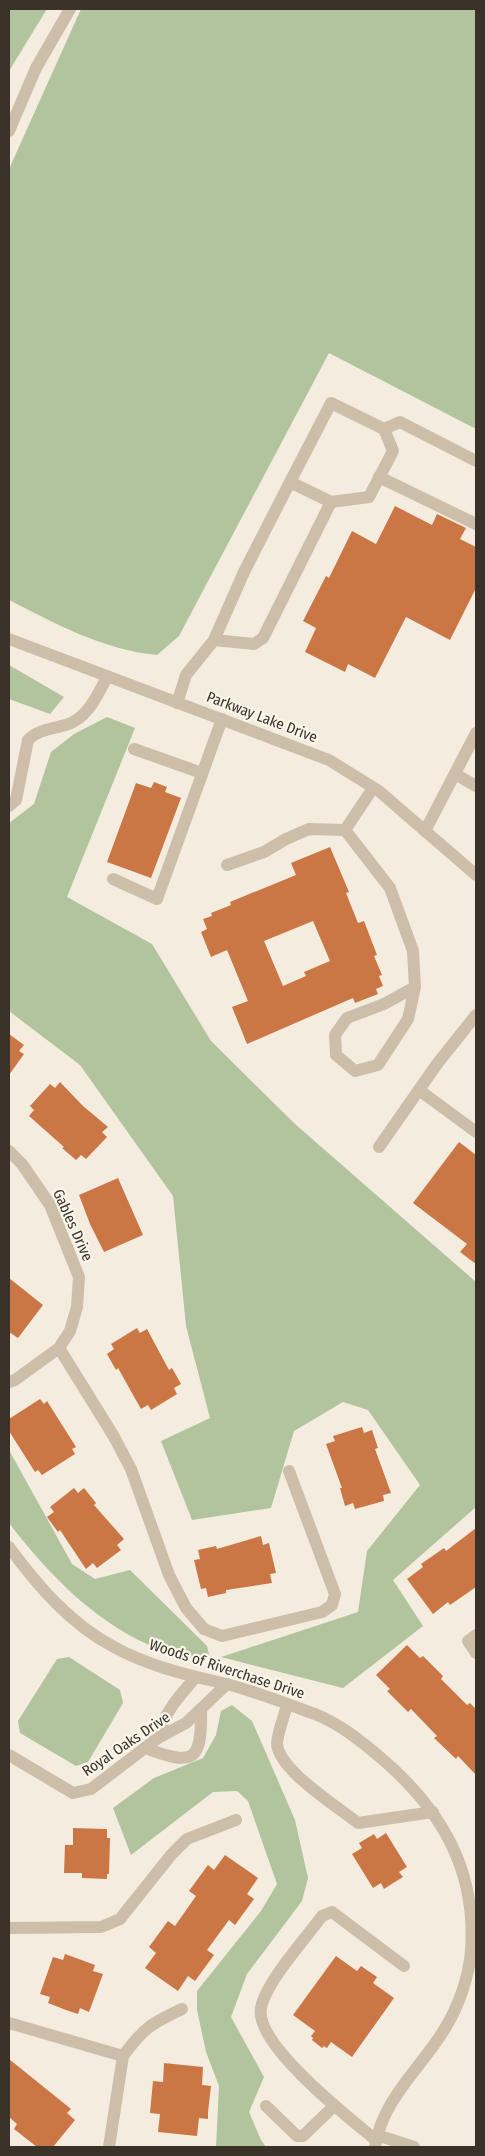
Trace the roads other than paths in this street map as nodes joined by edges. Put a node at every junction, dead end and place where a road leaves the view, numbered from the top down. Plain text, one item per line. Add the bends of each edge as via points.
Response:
1 (70, 9) edge
2 (9, 131) edge
3 (384, 429) junction
4 (476, 460) edge
5 (379, 477) junction
6 (290, 482) junction
7 (331, 502) junction
8 (476, 524) edge
9 (9, 639) edge
10 (214, 640) junction
11 (107, 677) junction
12 (177, 703) junction
13 (222, 720) junction
14 (476, 733) edge
15 (134, 749) dead end
16 (202, 774) junction
17 (455, 774) junction
18 (476, 786) edge
19 (373, 788) junction
20 (9, 806) edge
21 (345, 830) junction
22 (425, 831) junction
23 (227, 866) dead end
24 (476, 875) edge
25 (112, 879) dead end
26 (414, 987) junction
27 (476, 1015) edge
28 (419, 1090) junction
29 (476, 1132) edge
30 (379, 1147) dead end
31 (9, 1151) edge
32 (59, 1348) junction
33 (9, 1382) edge
34 (289, 1471) dead end
35 (9, 1547) edge
36 (476, 1635) edge
37 (476, 1653) edge
38 (195, 1678) junction
39 (227, 1684) junction
40 (287, 1705) junction
41 (201, 1709) junction
42 (158, 1738) junction
43 (145, 1748) junction
44 (9, 1755) edge
45 (433, 1812) junction
46 (236, 1820) dead end
47 (9, 1928) edge
48 (404, 1966) dead end
49 (182, 2009) dead end
50 (9, 2023) edge
51 (123, 2056) junction
52 (266, 2106) dead end
53 (334, 2106) junction
54 (376, 2141) edge
55 (109, 2147) edge
56 (414, 2147) edge

1 - 2 street via 36,68
3 - 4 street via 400,422
3 - 5 street via 393,451
3 - 6 street via 332,403
5 - 7 street via 368,497
5 - 8 street
6 - 7 street
6 - 10 street
7 - 10 street via 264,638 254,644
9 - 11 street, Parkway Lake Drive
10 - 12 street via 186,675
11 - 12 street, Parkway Lake Drive
11 - 20 street via 89,709 72,722 33,734 28,740 16,800
12 - 13 street, Parkway Lake Drive
13 - 16 street
13 - 19 street, Parkway Lake Drive via 329,760
14 - 17 street
15 - 16 street
16 - 25 street via 157,899
17 - 18 street
17 - 22 street
19 - 21 street
19 - 22 street, Parkway Lake Drive
21 - 23 street via 309,829
21 - 26 street via 390,888 413,951
22 - 24 street, Parkway Lake Drive
26 - 26 street via 384,1004 347,1018 335,1036 336,1055 355,1071 378,1065 408,1019
27 - 28 street
28 - 29 street
28 - 30 street
31 - 32 street, Gables Drive via 50,1205 79,1277 77,1307 70,1331
32 - 33 street, Gables Drive
32 - 34 street via 114,1435 135,1478 169,1575 186,1608 204,1629 222,1636 322,1612 332,1606 335,1594
35 - 38 street, Woods of Riverchase Drive via 55,1603 82,1626 113,1647
36 - 37 street via 468,1641
38 - 39 street, Woods of Riverchase Drive
38 - 42 street via 168,1712
39 - 40 street, Woods of Riverchase Drive
39 - 41 street, Royal Oaks Drive
40 - 45 street, Woods of Riverchase Drive via 316,1715 359,1739 398,1773
40 - 45 street via 277,1744 283,1760 358,1823
41 - 42 street, Royal Oaks Drive via 186,1723
41 - 43 street via 202,1738 199,1749 191,1756 180,1758
42 - 43 street, Royal Oaks Drive
43 - 44 street, Royal Oaks Drive via 91,1789 73,1793
45 - 54 street, Woods of Riverchase Drive via 461,1867 468,1894 471,1953 464,1987 446,2028 392,2103
46 - 47 street via 187,1839 120,1919 101,1927
48 - 53 street via 332,1912 322,1916 267,1991 260,2021 270,2040
49 - 51 street via 152,2023 136,2037
50 - 51 street
51 - 55 street
52 - 53 street via 296,2136 303,2136
53 - 54 street
54 - 56 street

